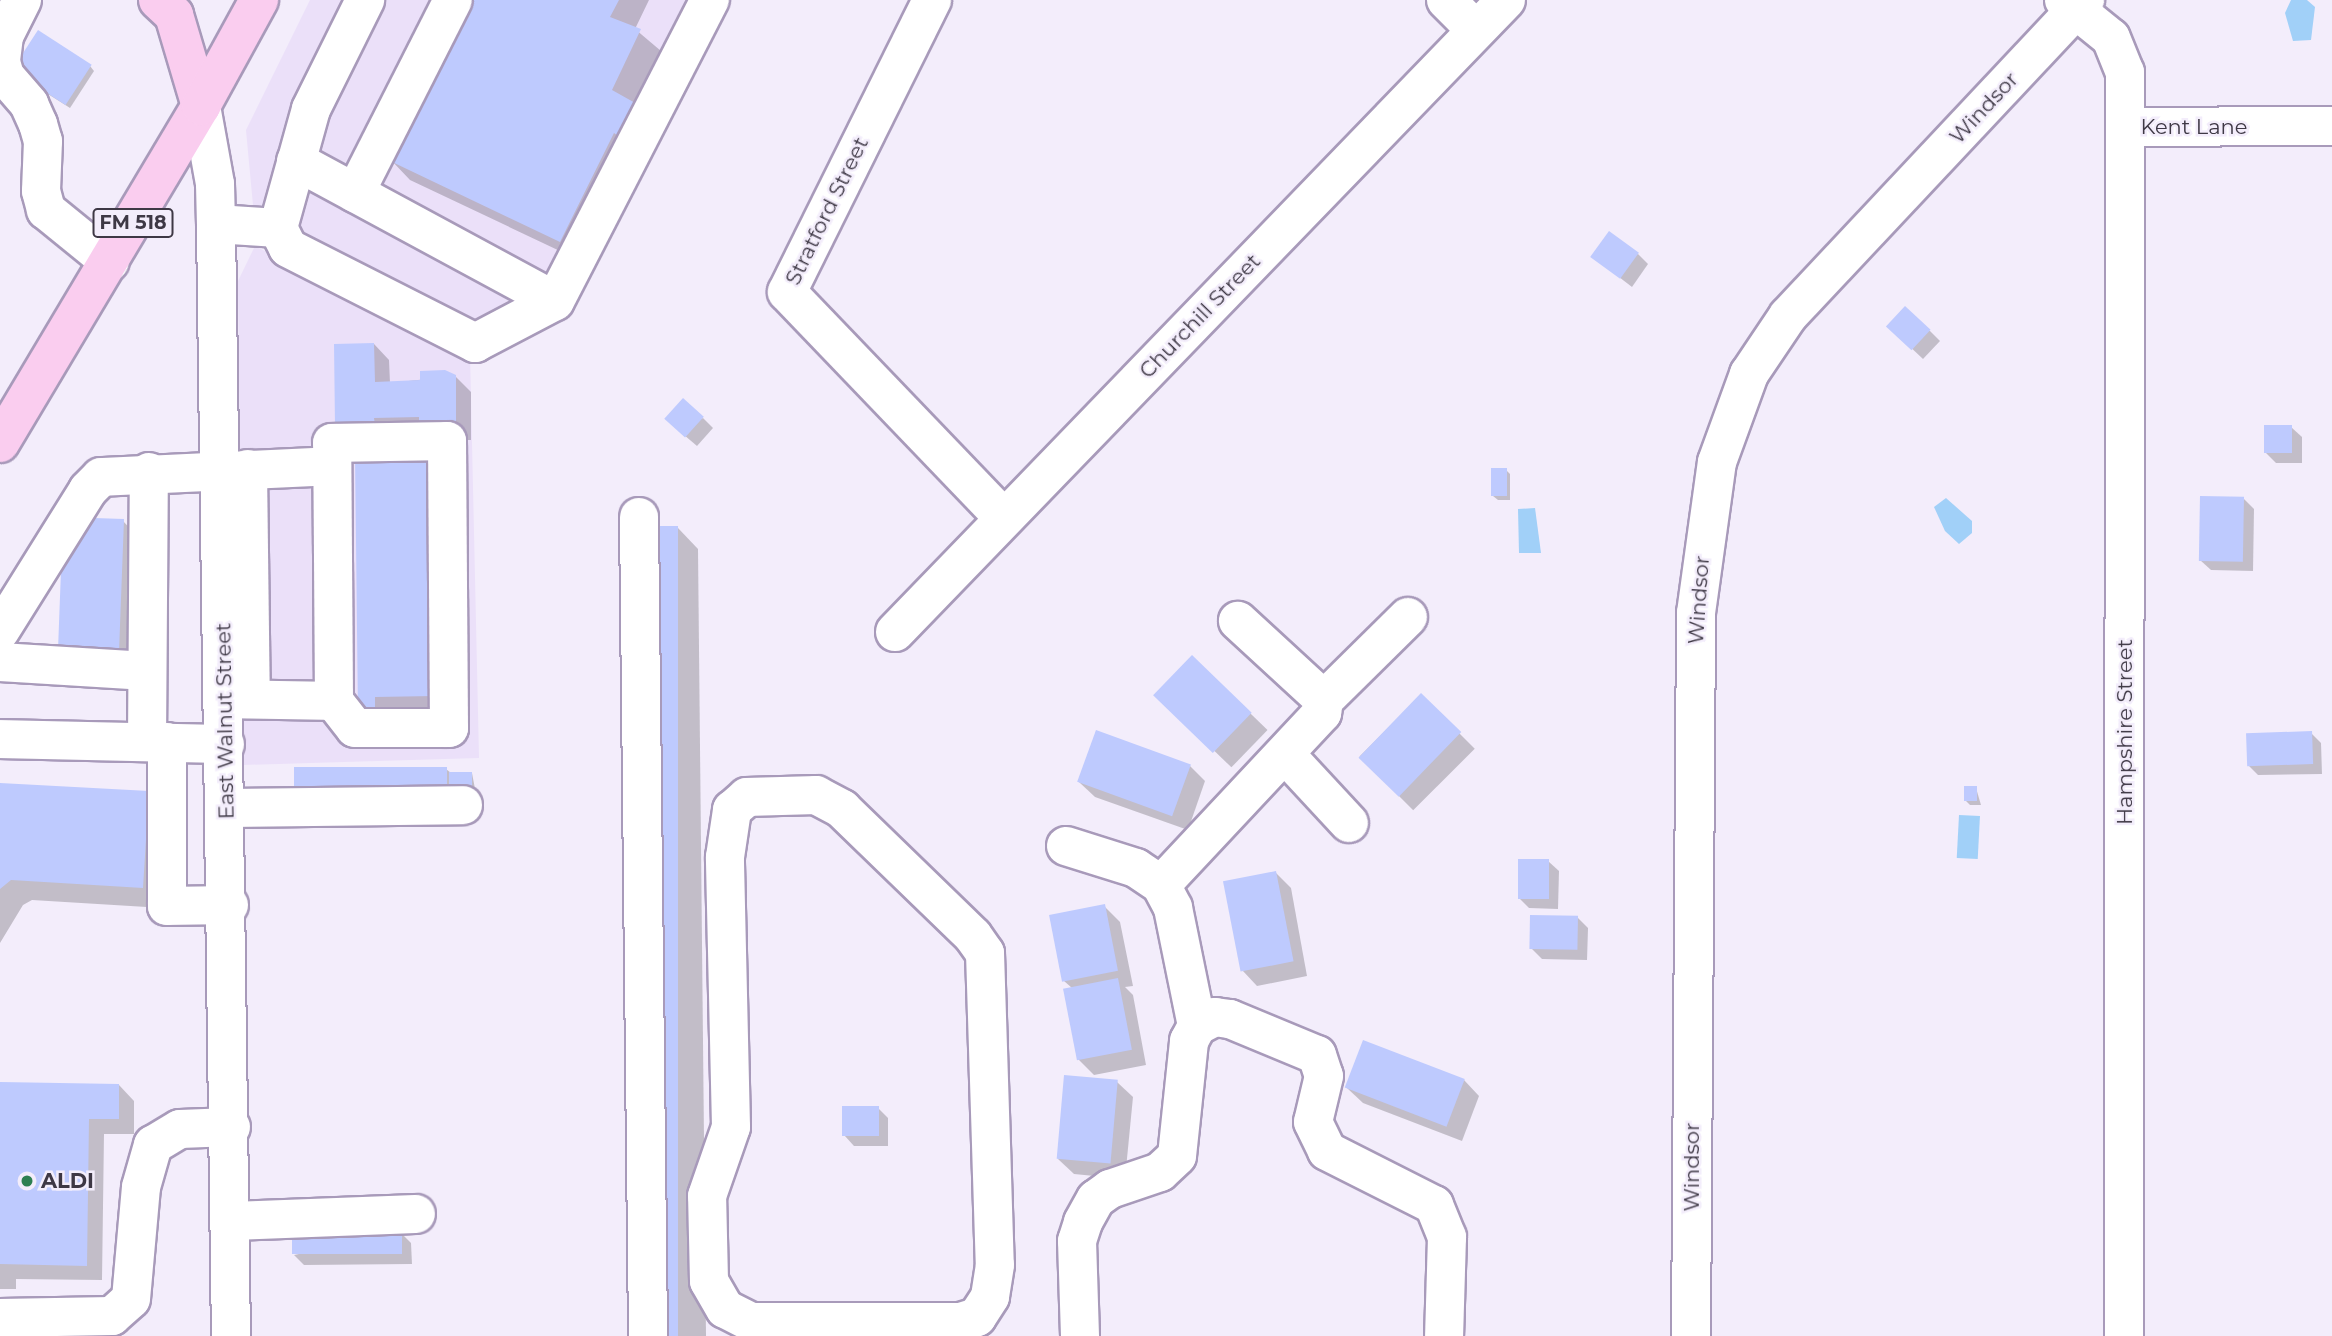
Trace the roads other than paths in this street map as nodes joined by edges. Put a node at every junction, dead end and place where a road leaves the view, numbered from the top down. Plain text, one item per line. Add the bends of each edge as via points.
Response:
1 (22, 0) edge
2 (158, 0) edge
3 (259, 0) edge
4 (365, 0) edge
5 (453, 0) edge
6 (710, 0) edge
7 (932, 0) edge
8 (1446, 0) edge
9 (1506, 0) edge
10 (2075, 3) edge
11 (1476, 30) junction
12 (201, 106) junction
13 (2332, 126) edge
14 (2126, 127) junction
15 (296, 161) junction
16 (355, 193) junction
17 (216, 224) junction
18 (278, 228) junction
19 (110, 262) junction
20 (555, 300) junction
21 (0, 443) edge
22 (332, 466) junction
23 (234, 470) junction
24 (149, 472) junction
25 (639, 517) dead end
26 (1004, 518) junction
27 (1408, 617) dead end
28 (1238, 621) dead end
29 (0, 631) edge
30 (895, 632) dead end
31 (0, 662) edge
32 (147, 671) junction
33 (238, 699) junction
34 (1324, 700) junction
35 (334, 701) junction
36 (0, 739) edge
37 (157, 742) junction
38 (225, 744) junction
39 (1285, 754) junction
40 (463, 805) dead end
41 (227, 808) junction
42 (1349, 823) dead end
43 (1066, 846) dead end
44 (1160, 885) junction
45 (229, 905) junction
46 (1197, 1026) junction
47 (230, 1127) junction
48 (416, 1214) dead end
49 (232, 1221) junction
50 (0, 1318) edge
51 (111, 1326) edge
52 (860, 1332) edge
53 (231, 1336) edge
54 (648, 1336) edge
55 (1080, 1336) edge
56 (1444, 1336) edge
57 (1691, 1336) edge
58 (2123, 1336) edge

1 - 19 street via 4,36 1,62 5,76 29,104 38,124 46,210
2 - 12 main road via 174,15
3 - 12 main road, FM 518
4 - 15 street via 311,108
5 - 16 street
6 - 20 street
7 - 26 street, Stratford Street via 786,292
8 - 11 street
9 - 11 street, Churchill Street
10 - 14 street, Kent Lane via 2111,38 2125,72
10 - 57 street, Windsor via 1788,316 1749,374 1717,461 1696,613
11 - 26 street, Churchill Street
12 - 17 street, East Walnut Street via 215,184
12 - 19 main road, FM 518
13 - 14 street, Kent Lane
14 - 58 street, Hampshire Street
15 - 16 street
15 - 18 street
16 - 20 street
17 - 18 street
17 - 23 street, East Walnut Street
18 - 20 street via 288,248 475,343
19 - 21 main road, FM 518
22 - 23 street
22 - 35 street
22 - 35 street via 332,443 447,441 449,728 355,728
23 - 24 street
23 - 33 street, East Walnut Street
24 - 29 street via 112,473 88,490
24 - 32 street
25 - 54 street
26 - 30 street, Churchill Street
27 - 34 street
28 - 34 street
31 - 32 street
32 - 37 street
33 - 35 street
33 - 38 street, East Walnut Street
34 - 39 street via 1322,713
36 - 37 street
37 - 38 street
37 - 45 street via 167,906
38 - 41 street, East Walnut Street
39 - 42 street
39 - 44 street
40 - 41 street
41 - 45 street, East Walnut Street
43 - 44 street via 1136,868
44 - 46 street via 1173,908
45 - 47 street, East Walnut Street
46 - 55 street via 1189,1041 1177,1156 1160,1172 1110,1189 1096,1199 1083,1222 1077,1241
46 - 56 street via 1215,1017 1230,1018 1317,1055 1324,1076 1312,1122 1327,1151 1434,1205 1443,1220
47 - 49 street, East Walnut Street
47 - 51 street via 180,1129 153,1145 141,1187 131,1299
48 - 49 street
49 - 53 street, East Walnut Street
50 - 51 street
52 - 52 street via 961,1322 977,1317 990,1297 995,1265 985,953 842,809 816,795 747,797 732,810 725,856 731,1127 706,1196 709,1281 725,1309 751,1322

